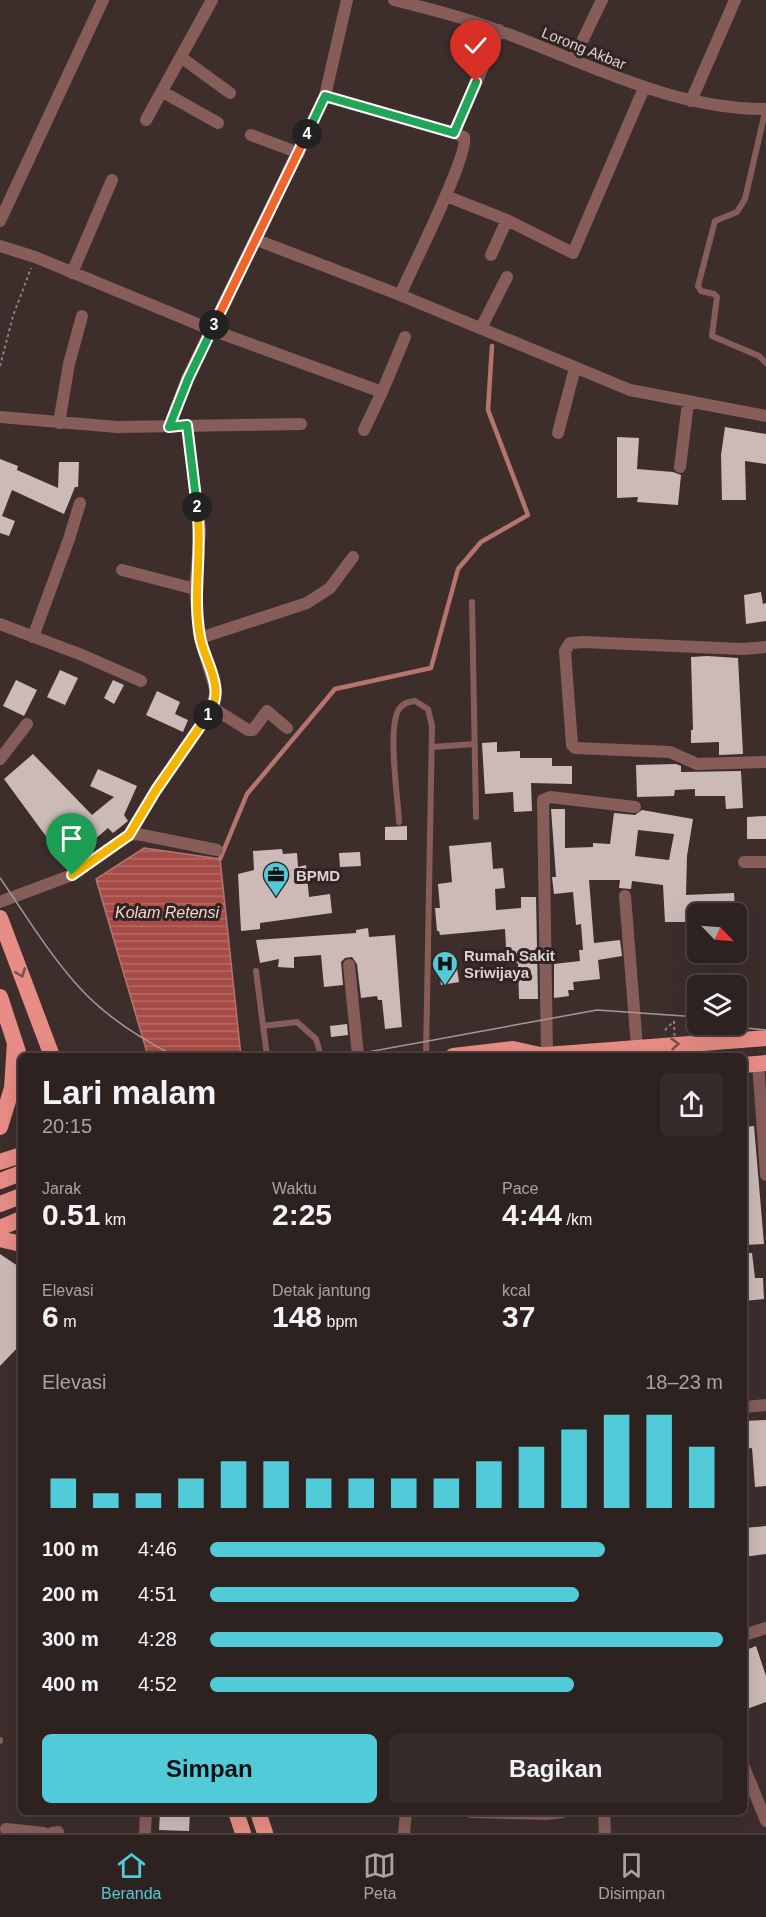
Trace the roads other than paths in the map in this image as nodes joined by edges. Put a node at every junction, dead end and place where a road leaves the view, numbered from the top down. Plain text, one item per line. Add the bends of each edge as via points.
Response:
1 (103, 0) edge
2 (212, 0) edge
3 (347, 0) edge
4 (394, 0) edge
5 (602, 0) edge
6 (735, 0) edge
7 (413, 2) edge
8 (499, 30) junction
9 (182, 58) junction
10 (573, 60) junction
11 (644, 88) junction
12 (163, 92) junction
13 (230, 93) dead end
14 (325, 96) junction
15 (691, 101) junction
16 (766, 109) edge
17 (146, 120) dead end
18 (218, 123) dead end
19 (454, 133) junction
20 (251, 135) dead end
21 (299, 153) junction
22 (112, 180) dead end
23 (446, 196) junction
24 (507, 219) junction
25 (0, 221) edge
26 (257, 240) junction
27 (0, 246) edge
28 (491, 255) dead end
29 (72, 273) junction
30 (507, 277) dead end
31 (400, 295) junction
32 (82, 316) dead end
33 (481, 328) junction
34 (212, 330) junction
35 (405, 337) dead end
36 (766, 363) edge
37 (575, 368) junction
38 (382, 392) junction
39 (688, 403) junction
40 (766, 416) edge
41 (0, 417) edge
42 (59, 423) junction
43 (302, 424) dead end
44 (187, 425) junction
45 (169, 427) junction
46 (364, 430) dead end
47 (558, 433) dead end
48 (680, 467) dead end
49 (80, 503) dead end
50 (353, 557) dead end
51 (122, 570) dead end
52 (195, 588) junction
53 (472, 602) dead end
54 (0, 624) edge
55 (33, 637) junction
56 (200, 638) junction
57 (766, 647) edge
58 (141, 681) dead end
59 (213, 708) junction
60 (27, 724) dead end
61 (287, 728) dead end
62 (475, 744) junction
63 (432, 747) junction
64 (0, 759) edge
65 (766, 762) edge
66 (635, 807) dead end
67 (477, 817) dead end
68 (399, 822) dead end
69 (129, 835) junction
70 (218, 850) dead end
71 (744, 862) dead end
72 (766, 862) edge
73 (625, 896) dead end
74 (0, 902) edge
75 (0, 918) edge
76 (349, 965) dead end
77 (256, 971) dead end
78 (0, 997) edge
79 (263, 1026) junction
80 (766, 1038) edge
81 (15, 1042) junction
82 (637, 1047) junction
83 (50, 1050) edge
84 (18, 1053) edge
85 (267, 1053) edge
86 (320, 1053) edge
87 (358, 1053) edge
88 (426, 1053) edge
89 (479, 1053) edge
90 (531, 1053) edge
91 (540, 1053) edge
92 (564, 1053) edge
93 (756, 1064) edge
94 (6, 1085) edge
95 (0, 1127) edge
96 (18, 1156) edge
97 (0, 1162) edge
98 (18, 1174) edge
99 (766, 1175) edge
100 (0, 1181) edge
101 (18, 1197) edge
102 (0, 1204) edge
103 (18, 1220) edge
104 (0, 1228) edge
105 (0, 1239) edge
106 (18, 1244) edge
107 (766, 1405) edge
108 (747, 1407) edge
109 (766, 1628) edge
110 (747, 1634) edge
111 (747, 1774) edge
112 (146, 1815) edge
113 (237, 1815) edge
114 (259, 1815) edge
115 (406, 1815) edge
116 (604, 1815) edge
117 (766, 1821) edge
118 (6, 1827) edge
119 (58, 1832) edge
120 (44, 1833) edge
121 (52, 1833) edge
122 (145, 1833) edge
123 (243, 1833) edge
124 (265, 1833) edge
125 (404, 1833) edge
126 (605, 1833) edge

1 - 25 street
2 - 9 street
3 - 14 street
4 - 7 street, Lorong Akbar
5 - 10 street
6 - 15 street
7 - 8 street, Lorong Akbar
8 - 10 street, Lorong Akbar
8 - 19 street
9 - 12 street
9 - 13 street
10 - 11 street, Lorong Akbar
11 - 15 street, Lorong Akbar
11 - 24 street via 573,253
12 - 17 street
12 - 18 street
14 - 19 street
14 - 21 street
15 - 16 street, Lorong Akbar via 724,108
16 - 36 lane via 745,199 737,212 715,221 699,288 717,297 713,337 759,356
19 - 23 street via 464,137 466,144
20 - 21 street
21 - 26 street
22 - 29 street
23 - 24 street
23 - 31 street
24 - 28 street
26 - 31 street
26 - 34 street
27 - 29 street
29 - 34 street
30 - 33 street
31 - 33 street
32 - 42 street
33 - 37 street
34 - 38 street
34 - 45 street
35 - 38 street
37 - 39 street via 630,390
37 - 47 street
38 - 46 street
39 - 40 street
39 - 48 street
41 - 42 street
42 - 45 street
43 - 44 street
44 - 45 street
44 - 52 street via 200,531
49 - 55 street
50 - 56 street via 330,588 307,603
51 - 52 street
52 - 56 street
53 - 62 lane
54 - 55 street
55 - 58 street
56 - 59 street via 213,675
57 - 65 street via 584,642 570,643 565,651 575,748 670,752 697,764
59 - 61 street via 248,730 267,711
59 - 69 street
60 - 64 street
62 - 63 lane
62 - 67 lane
63 - 68 lane via 428,709 415,700 405,703 393,724
63 - 88 lane
66 - 91 street via 543,800
69 - 70 street
69 - 74 street via 72,875
71 - 72 street
73 - 82 street
75 -> 83 highway
76 - 87 street
77 - 79 lane
78 - 81 highway
79 - 85 lane
79 - 86 lane via 297,1022 316,1039
82 -> 80 highway
81 - 84 highway
81 - 94 highway
82 - 92 highway
89 - 90 highway via 513,1049
93 - 99 street
94 - 95 highway
96 - 97 highway
98 - 100 highway
101 - 102 highway
103 - 104 highway
105 - 106 highway
107 - 108 street
109 - 110 street
111 - 117 street
112 - 122 street
113 - 123 highway
114 - 124 highway
115 - 125 street
116 - 126 street
118 - 120 street
119 - 121 street

